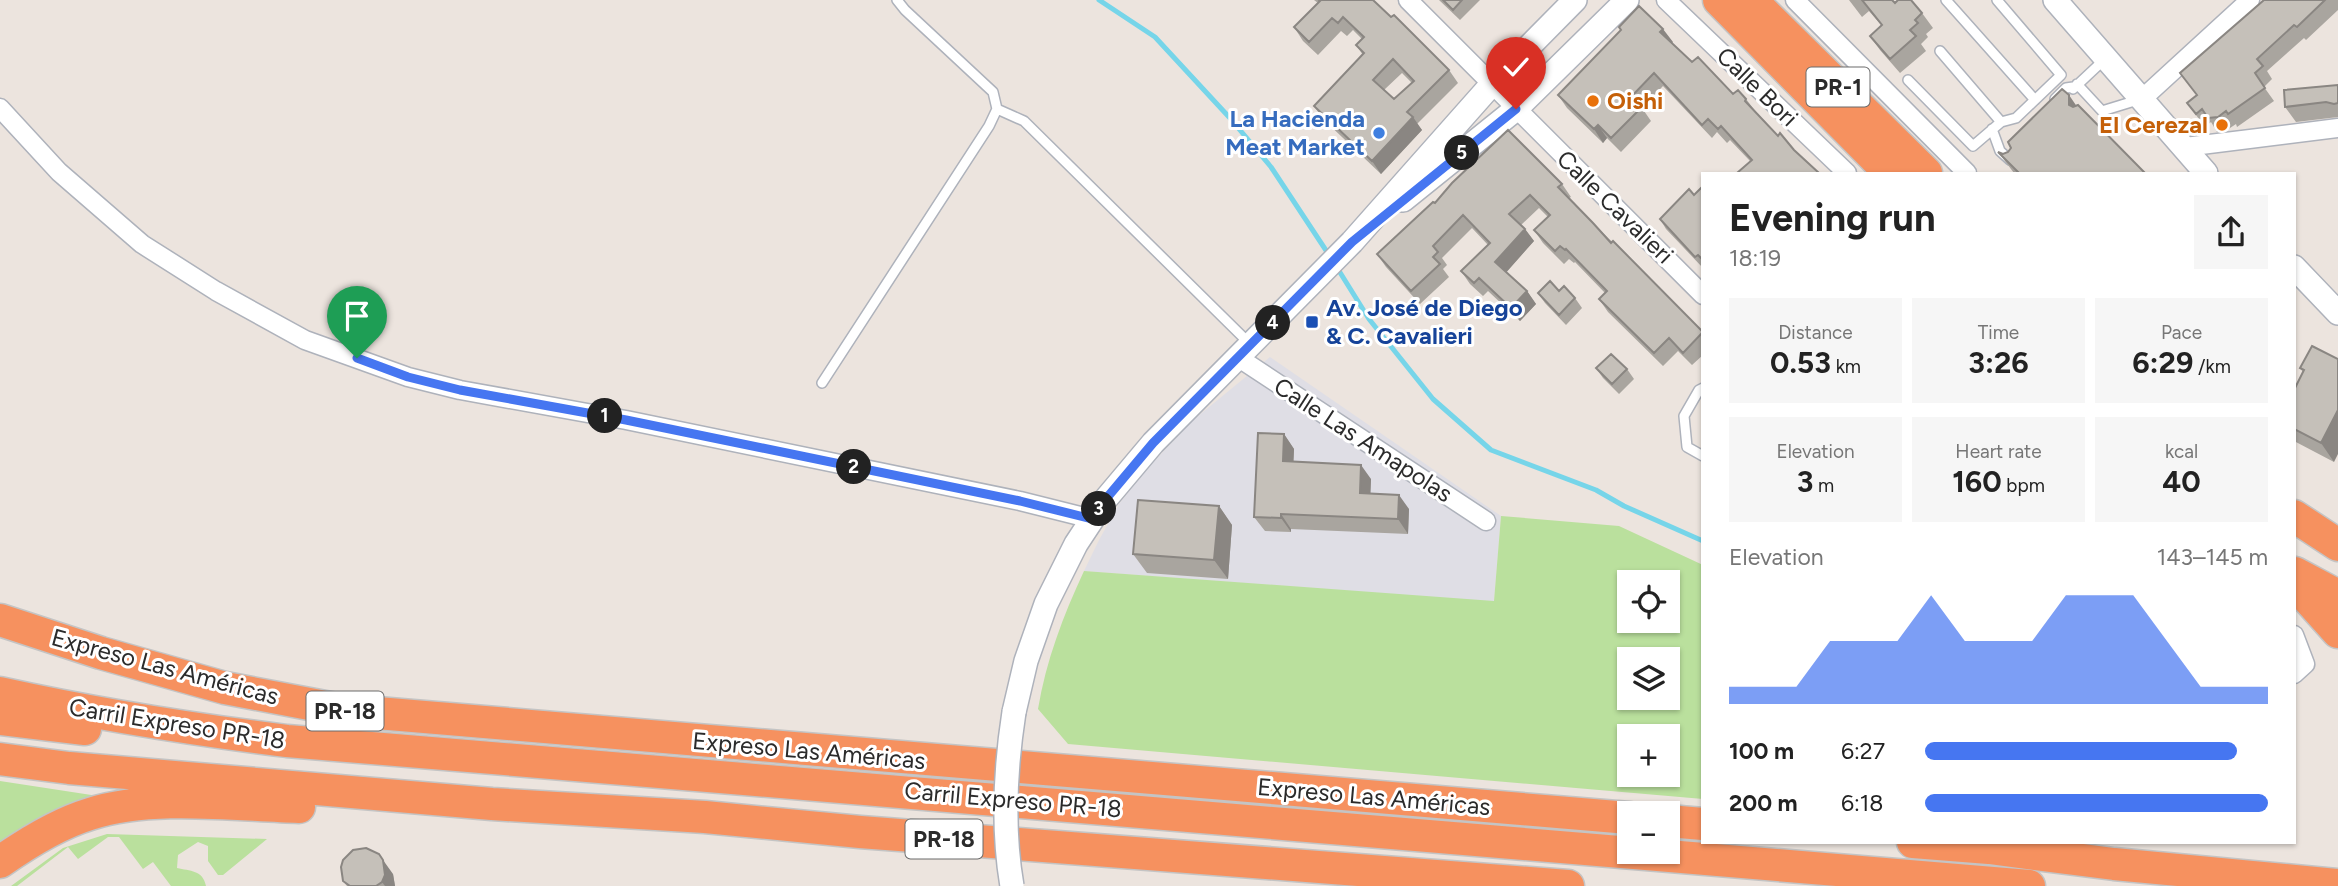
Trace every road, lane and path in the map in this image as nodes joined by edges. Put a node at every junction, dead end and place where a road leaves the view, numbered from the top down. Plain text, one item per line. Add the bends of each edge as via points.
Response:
1 (897, 0) edge
2 (1408, 0) edge
3 (1575, 0) edge
4 (1627, 0) edge
5 (1666, 0) edge
6 (1719, 0) edge
7 (1751, 0) edge
8 (1795, 0) edge
9 (1946, 0) edge
10 (1997, 0) edge
11 (2055, 0) edge
12 (2250, 0) edge
13 (1940, 51) dead end
14 (2106, 58) junction
15 (1908, 80) dead end
16 (1492, 84) junction
17 (2142, 99) junction
18 (2035, 100) junction
19 (0, 108) edge
20 (997, 109) junction
21 (1516, 109) junction
22 (2001, 122) junction
23 (2338, 128) edge
24 (1993, 129) junction
25 (2185, 147) junction
26 (2017, 166) edge
27 (1846, 172) edge
28 (1889, 172) edge
29 (1925, 172) edge
30 (1966, 172) edge
31 (2205, 172) edge
32 (1352, 242) junction
33 (2296, 269) edge
34 (1701, 293) edge
35 (2338, 313) edge
36 (1245, 352) junction
37 (822, 383) dead end
38 (1701, 389) edge
39 (1701, 455) edge
40 (2296, 517) edge
41 (1092, 519) junction
42 (1486, 521) dead end
43 (2338, 545) edge
44 (2296, 573) edge
45 (2296, 585) edge
46 (2338, 596) edge
47 (0, 620) edge
48 (2338, 632) edge
49 (2296, 640) edge
50 (2296, 672) edge
51 (0, 693) edge
52 (0, 719) edge
53 (216, 732) junction
54 (0, 759) edge
55 (373, 794) junction
56 (1617, 817) edge
57 (1680, 822) edge
58 (1701, 824) edge
59 (1938, 844) edge
60 (0, 862) edge
61 (2115, 864) junction
62 (1012, 886) edge
63 (1568, 886) edge
64 (2029, 886) edge
65 (2191, 886) edge
66 (2338, 886) edge

1 - 20 lane via 993,92
2 - 16 street, Calle Cavalieri
3 - 16 street
4 - 21 street
5 - 27 street, Calle Bori
6 - 28 highway, PR-1
7 - 29 highway, PR-1
8 - 30 street
9 - 18 lane
10 - 18 lane via 2061,75
11 - 14 street
12 - 17 street
13 - 22 lane
14 - 17 street
14 - 17 lane via 2075,86 2096,110
15 - 24 lane via 1973,146
16 - 21 street, Calle Cavalieri
16 - 32 street
17 - 25 street
18 - 22 lane via 2016,118
19 - 41 street via 59,172 142,244 305,340 408,377 460,390 626,420
20 - 36 lane via 1024,121
20 - 37 lane
21 - 32 street
21 - 34 street, Calle Cavalieri
22 - 24 lane
23 - 25 street
24 - 26 lane via 2000,151
25 - 31 street
32 - 36 street
33 - 35 street
36 - 41 street via 1153,443
36 - 42 street, Calle Las Amapolas
38 - 39 lane via 1684,416 1687,447
40 - 43 highway
41 - 62 street, bridge via 1046,604 1014,712 1006,802
44 - 46 highway
45 - 48 highway
47 - 56 highway, Expreso Las Américas / PR-18 via 225,688 341,710
49 - 50 street via 2305,664
51 - 53 highway, Carril Expreso PR-18
52 - 53 highway via 92,729
53 - 64 highway, Carril Expreso PR-18 via 505,761
54 - 55 highway, PR-18
55 - 60 highway via 309,808 144,803 113,808 57,827
55 - 63 highway, PR-18
57 - 58 highway
59 - 61 highway
61 - 65 highway
61 - 66 highway

